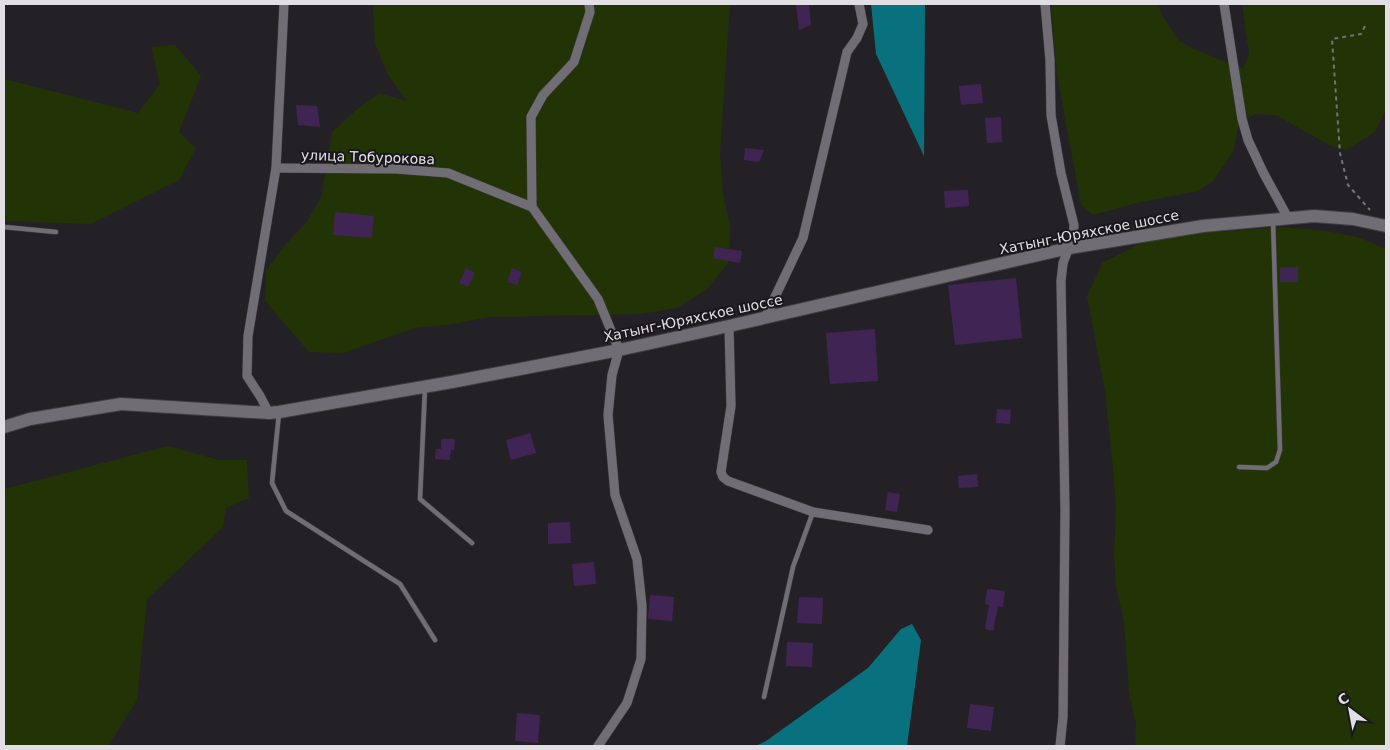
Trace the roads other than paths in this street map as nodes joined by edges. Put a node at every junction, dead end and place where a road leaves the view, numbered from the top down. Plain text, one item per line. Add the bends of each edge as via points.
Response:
1 (284, 4) edge
2 (589, 4) edge
3 (858, 4) edge
4 (1045, 4) edge
5 (1224, 4) edge
6 (276, 168) junction
7 (532, 207) junction
8 (1288, 218) junction
9 (1273, 220) junction
10 (1386, 226) edge
11 (4, 227) edge
12 (56, 232) dead end
13 (1069, 248) junction
14 (765, 318) junction
15 (729, 326) junction
16 (619, 350) junction
17 (425, 387) junction
18 (274, 413) junction
19 (4, 427) edge
20 (1239, 467) dead end
21 (813, 512) junction
22 (928, 530) dead end
23 (472, 543) dead end
24 (436, 640) dead end
25 (764, 697) dead end
26 (598, 746) edge
27 (1060, 746) edge

1 - 6 street
2 - 7 street via 590,12 574,62 543,95 531,117
3 - 14 street via 863,24 847,52 802,238
4 - 13 street via 1051,115 1074,225
5 - 8 street via 1248,140
6 - 7 street, улица Тобурокова via 448,173
6 - 18 street via 248,336 247,376
7 - 16 street via 598,299
8 - 9 street, Хатынг-Юряхское шоссе
8 - 10 street, Хатынг-Юряхское шоссе via 1353,219
9 - 13 street, Хатынг-Юряхское шоссе via 1204,226
9 - 20 lane via 1280,450 1276,462 1267,468
11 - 12 lane
13 - 14 street, Хатынг-Юряхское шоссе
13 - 27 street via 1062,264 1061,281 1065,510
14 - 15 street, Хатынг-Юряхское шоссе
15 - 16 street, Хатынг-Юряхское шоссе
15 - 21 street via 731,406 723,449 722,477
16 - 17 street, Хатынг-Юряхское шоссе
16 - 26 street via 612,375 608,415 614,495 637,559 642,606 641,659 627,703
17 - 18 street, Хатынг-Юряхское шоссе
17 - 23 lane via 420,499
18 - 19 street, Хатынг-Юряхское шоссе via 121,404 30,418
18 - 24 lane via 272,483 286,511 400,584
21 - 22 street
21 - 25 lane via 793,567

